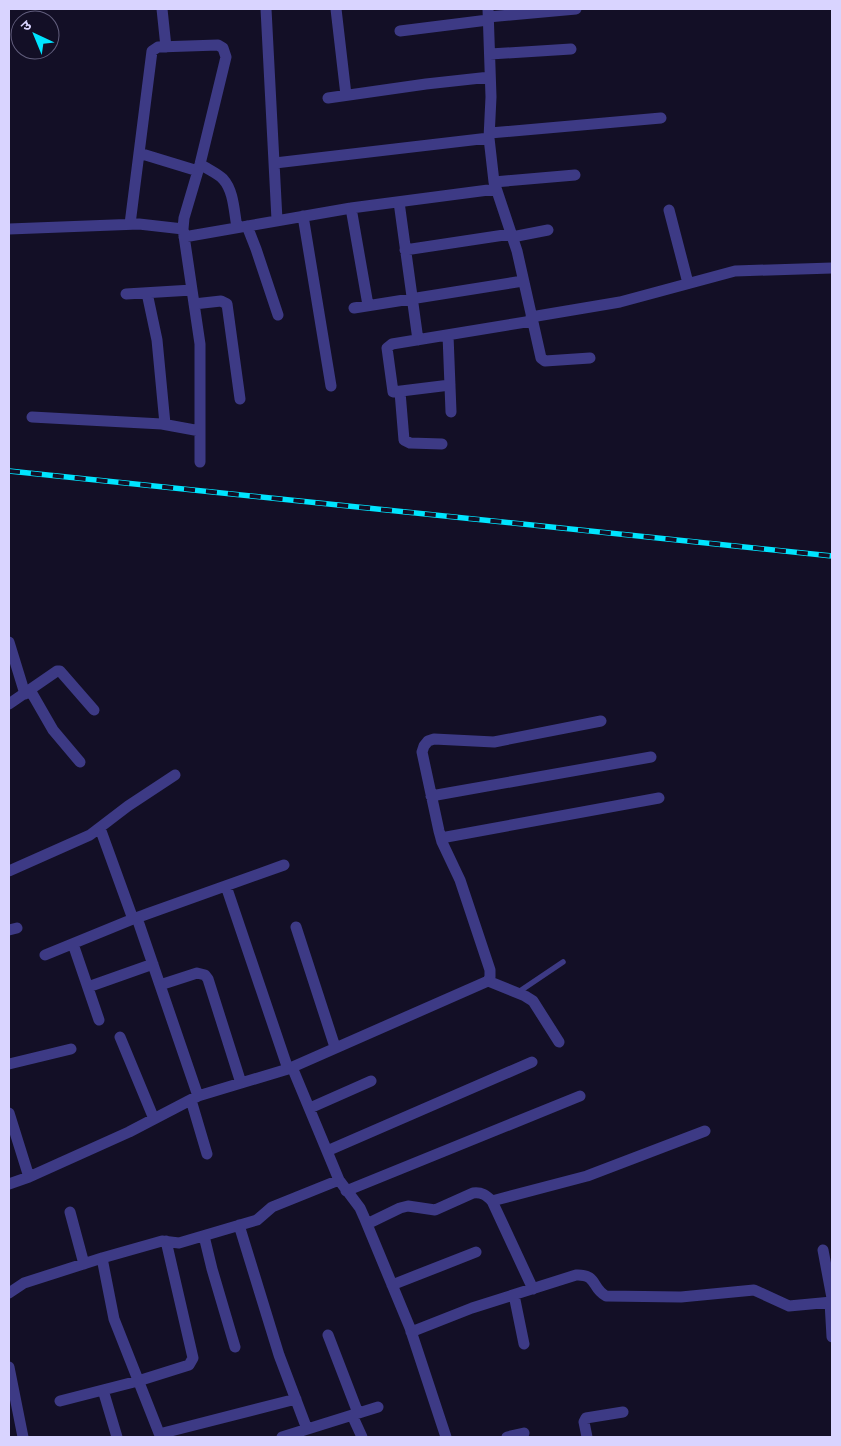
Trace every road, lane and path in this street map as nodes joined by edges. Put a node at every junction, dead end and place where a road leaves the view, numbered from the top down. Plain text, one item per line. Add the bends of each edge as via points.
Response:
1 (162, 9) edge
2 (266, 9) edge
3 (336, 9) edge
4 (576, 9) edge
5 (488, 15) edge
6 (400, 31) dead end
7 (166, 47) junction
8 (571, 49) dead end
9 (490, 54) junction
10 (490, 77) junction
11 (346, 95) junction
12 (328, 98) dead end
13 (660, 118) dead end
14 (489, 135) junction
15 (139, 153) junction
16 (275, 163) junction
17 (199, 168) junction
18 (575, 175) dead end
19 (495, 185) junction
20 (398, 202) junction
21 (351, 208) junction
22 (669, 210) dead end
23 (303, 216) junction
24 (277, 220) junction
25 (130, 224) junction
26 (242, 227) junction
27 (9, 229) edge
28 (548, 230) dead end
29 (184, 233) junction
30 (511, 236) junction
31 (405, 250) junction
32 (832, 268) edge
33 (523, 281) junction
34 (688, 283) junction
35 (192, 290) junction
36 (147, 293) junction
37 (126, 294) dead end
38 (411, 299) junction
39 (194, 304) junction
40 (368, 305) junction
41 (354, 308) dead end
42 (278, 315) dead end
43 (531, 319) junction
44 (448, 335) junction
45 (418, 340) junction
46 (590, 358) dead end
47 (450, 385) junction
48 (331, 386) dead end
49 (400, 392) junction
50 (240, 399) dead end
51 (451, 412) dead end
52 (32, 417) dead end
53 (165, 424) junction
54 (200, 431) junction
55 (442, 444) dead end
56 (200, 462) dead end
57 (9, 642) edge
58 (28, 692) junction
59 (9, 704) edge
60 (94, 710) dead end
61 (601, 721) dead end
62 (651, 758) dead end
63 (80, 762) dead end
64 (175, 775) dead end
65 (432, 796) junction
66 (659, 798) dead end
67 (100, 828) junction
68 (441, 838) junction
69 (284, 865) dead end
70 (9, 871) edge
71 (226, 886) junction
72 (135, 919) junction
73 (296, 928) dead end
74 (73, 944) junction
75 (45, 955) dead end
76 (563, 962) dead end
77 (153, 964) junction
78 (488, 981) junction
79 (160, 985) junction
80 (88, 987) junction
81 (517, 993) junction
82 (99, 1020) dead end
83 (120, 1036) dead end
84 (559, 1042) dead end
85 (71, 1048) dead end
86 (335, 1048) junction
87 (532, 1062) dead end
88 (9, 1064) edge
89 (290, 1068) junction
90 (371, 1081) dead end
91 (241, 1083) junction
92 (580, 1096) dead end
93 (194, 1098) junction
94 (310, 1108) junction
95 (9, 1113) edge
96 (154, 1119) junction
97 (705, 1131) dead end
98 (327, 1151) junction
99 (207, 1154) dead end
100 (29, 1177) junction
101 (339, 1180) junction
102 (9, 1184) edge
103 (346, 1191) junction
104 (492, 1201) junction
105 (70, 1212) dead end
106 (367, 1224) junction
107 (240, 1225) junction
108 (204, 1236) junction
109 (166, 1241) junction
110 (823, 1250) dead end
111 (476, 1252) dead end
112 (102, 1258) junction
113 (84, 1264) junction
114 (392, 1285) junction
115 (533, 1289) junction
116 (9, 1293) edge
117 (514, 1295) junction
118 (832, 1301) edge
119 (411, 1332) junction
120 (328, 1335) dead end
121 (832, 1337) edge
122 (524, 1344) dead end
123 (235, 1347) dead end
124 (9, 1367) edge
125 (138, 1381) junction
126 (103, 1390) junction
127 (296, 1399) junction
128 (60, 1401) dead end
129 (378, 1408) dead end
130 (623, 1412) dead end
131 (356, 1414) junction
132 (307, 1429) junction
133 (524, 1433) dead end
134 (23, 1437) edge
135 (117, 1437) edge
136 (282, 1437) edge
137 (362, 1437) edge
138 (446, 1437) edge
139 (507, 1437) edge
140 (587, 1437) edge

1 - 7 street
2 - 16 street
3 - 11 street
4 - 5 street
5 - 6 street
5 - 9 street
7 - 15 street via 155,48 151,54
7 - 17 street via 218,45 225,52
8 - 9 street
9 - 10 street
10 - 11 street
10 - 14 street
11 - 12 street
13 - 14 street
14 - 16 street
14 - 19 street
15 - 17 street
15 - 25 street
16 - 24 street
17 - 26 street via 222,178 228,185
17 - 29 street via 184,218
18 - 19 street
19 - 20 street
19 - 30 street
20 - 21 street
20 - 31 street
21 - 23 street
21 - 40 street
22 - 34 street
23 - 24 street
23 - 48 street
24 - 26 street
25 - 27 street
25 - 29 street
26 - 29 street
26 - 42 street via 256,249
28 - 30 street
29 - 35 street
30 - 31 street
30 - 33 street
31 - 38 street
32 - 34 street via 735,271
33 - 38 street
33 - 43 street
34 - 43 street via 620,302
35 - 36 street
35 - 39 street
36 - 37 street
36 - 53 street via 157,340
38 - 40 street
38 - 45 street
39 - 50 street via 221,300 227,304
39 - 54 street via 201,358
40 - 41 street
43 - 44 street
43 - 46 street via 542,360
44 - 45 street
44 - 47 street
45 - 49 street via 392,344 387,348 392,390
47 - 49 street
47 - 51 street
49 - 55 street via 404,440
52 - 53 street
53 - 54 street
54 - 56 street
57 - 58 street
58 - 59 street
58 - 60 street via 60,671
58 - 63 street via 53,730
61 - 65 street via 494,742 428,741 422,752
62 - 65 street
64 - 67 street
65 - 68 street
66 - 68 street
67 - 70 street
67 - 72 street
68 - 78 street via 460,880 490,970
69 - 71 street
71 - 72 street
71 - 89 street
72 - 74 street
72 - 77 street
73 - 86 street
74 - 75 street
74 - 80 street
76 - 81 lane
77 - 79 street
77 - 80 street
78 - 81 street
78 - 86 street
79 - 91 street via 197,974 205,975
79 - 93 street
80 - 82 street
81 - 84 street via 533,1001
83 - 96 street
85 - 88 street
86 - 89 street
87 - 98 street
89 - 91 street
89 - 94 street
90 - 94 street
91 - 93 street
92 - 103 street
93 - 96 street
93 - 99 street
94 - 98 street
95 - 100 street
96 - 100 street
97 - 104 street via 587,1176
98 - 101 street
100 - 102 street
101 - 103 street
101 - 107 street via 272,1207 257,1220
103 - 106 street via 360,1208
104 - 106 street via 480,1192 473,1193 435,1210 400,1208
104 - 115 street
105 - 113 street
106 - 114 street
107 - 108 street
107 - 127 street via 279,1355
108 - 109 street via 179,1243
108 - 123 street
109 - 112 street
109 - 125 street via 193,1358 189,1365
110 - 118 street
111 - 114 street
112 - 113 street
112 - 125 street via 114,1319
113 - 116 street via 24,1283
114 - 119 street
115 - 117 street
115 - 118 street via 584,1275 590,1277 606,1296 681,1297 754,1290 789,1306
117 - 119 street
117 - 122 street
118 - 121 street
119 - 138 street
120 - 131 street
124 - 134 street
125 - 126 street
125 - 127 street via 157,1431 163,1433
126 - 128 street
126 - 135 street
127 - 132 street
129 - 131 street
130 - 140 street via 586,1418
131 - 132 street
131 - 137 street
132 - 136 street
133 - 139 street

